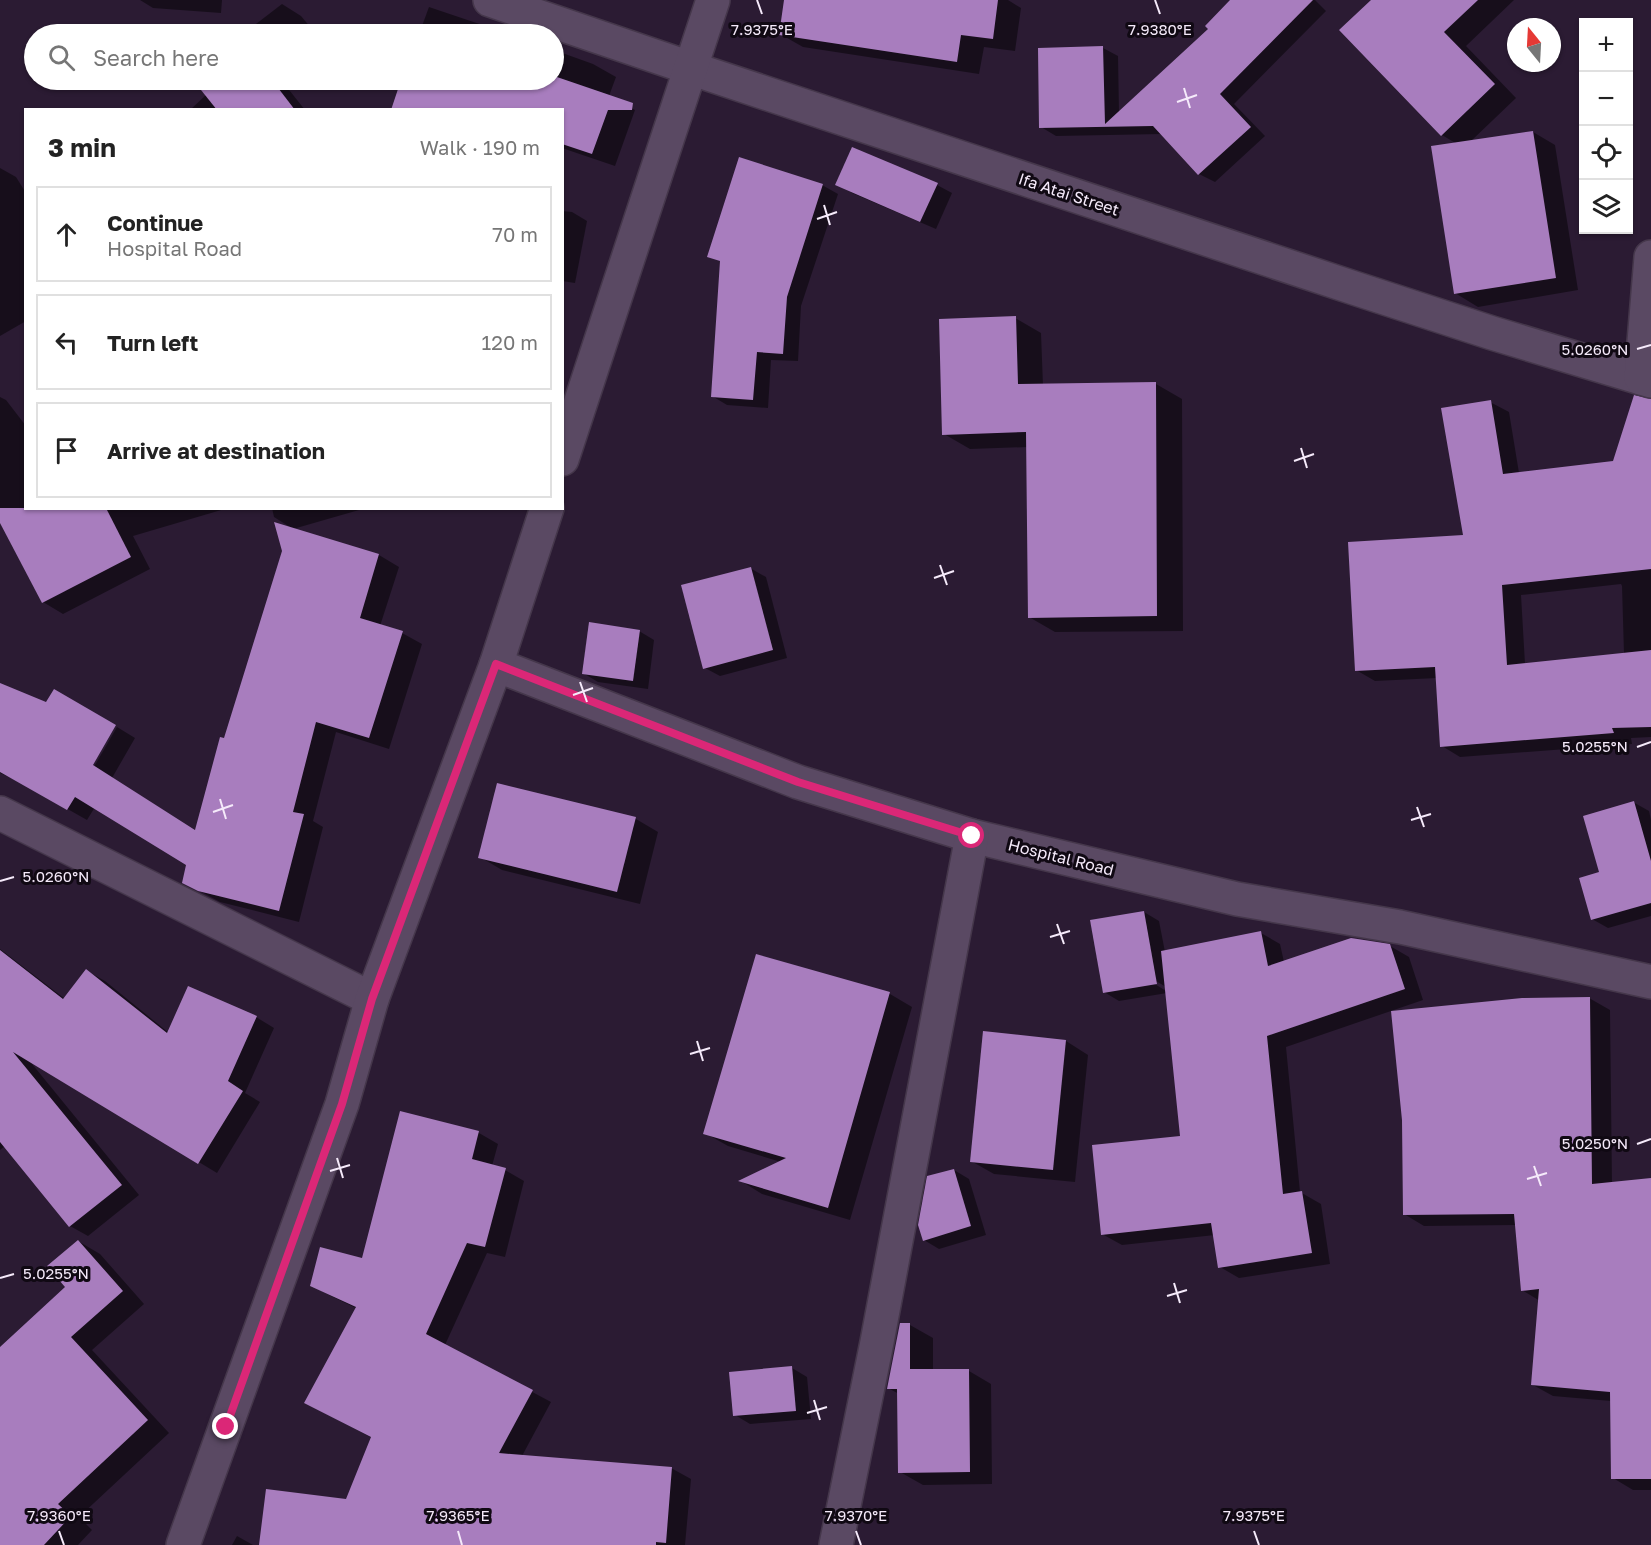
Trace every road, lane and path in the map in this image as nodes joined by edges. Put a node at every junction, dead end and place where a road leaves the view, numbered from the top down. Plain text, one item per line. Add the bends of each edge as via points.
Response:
1 (490, 0) edge
2 (713, 0) edge
3 (561, 24) edge
4 (564, 25) edge
5 (690, 68) junction
6 (1651, 257) edge
7 (1646, 380) edge
8 (564, 453) edge
9 (545, 510) edge
10 (496, 664) junction
11 (0, 813) edge
12 (972, 836) junction
13 (1651, 982) edge
14 (372, 999) junction
15 (183, 1545) edge
16 (836, 1545) edge

1 - 3 street, Ifa Atai Street
2 - 5 street
4 - 5 street, Ifa Atai Street
5 - 7 street, Ifa Atai Street via 1354,288
5 - 8 street
6 - 7 street
9 - 10 street
10 - 12 street, Hospital Road via 798,782
10 - 14 street
11 - 14 street
12 - 13 street, Hospital Road via 1237,899 1401,927
12 - 16 street
14 - 15 street via 342,1104

